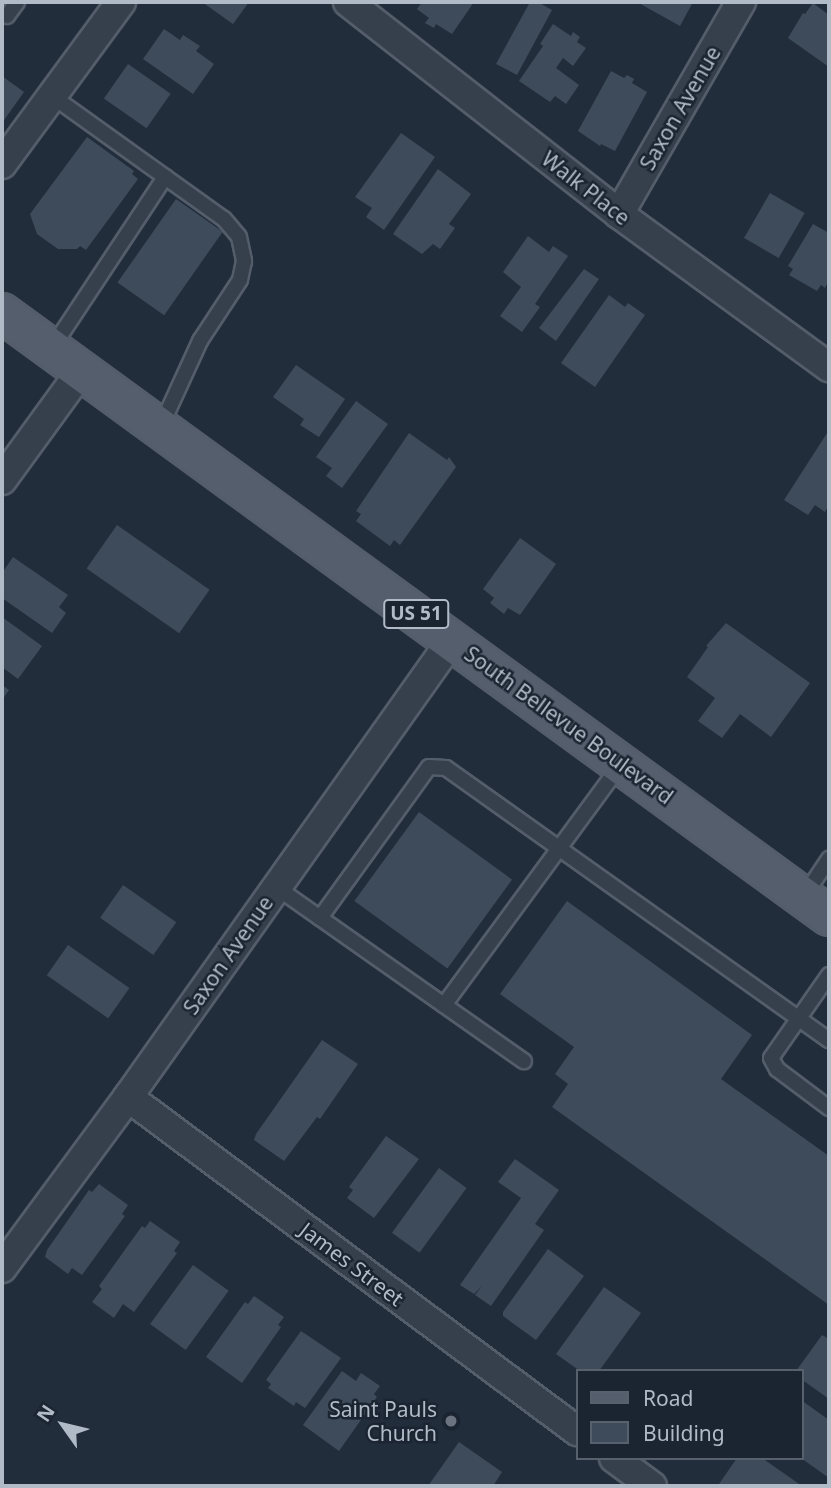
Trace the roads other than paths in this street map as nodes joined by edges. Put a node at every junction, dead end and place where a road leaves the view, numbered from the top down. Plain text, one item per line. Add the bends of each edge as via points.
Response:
1 (17, 2) edge
2 (121, 2) edge
3 (348, 2) edge
4 (741, 2) edge
5 (7, 16) dead end
6 (51, 96) junction
7 (2, 164) edge
8 (165, 177) junction
9 (619, 214) junction
10 (2, 313) edge
11 (67, 359) junction
12 (829, 367) edge
13 (161, 427) junction
14 (2, 480) edge
15 (453, 640) junction
16 (621, 764) junction
17 (558, 848) junction
18 (829, 859) edge
19 (275, 887) junction
20 (816, 906) edge
21 (320, 918) junction
22 (829, 975) edge
23 (444, 1005) junction
24 (798, 1018) junction
25 (829, 1040) edge
26 (524, 1061) dead end
27 (128, 1097) junction
28 (829, 1108) edge
29 (2, 1268) edge
30 (576, 1430) edge
31 (617, 1460) edge
32 (652, 1486) edge

1 - 5 lane
2 - 6 street
3 - 9 street, Walk Place
4 - 9 street, Saxon Avenue
6 - 7 street
6 - 8 lane
8 - 11 lane
8 - 13 lane via 223,219 239,237 244,261 240,280 200,341
9 - 12 street, Walk Place
10 - 11 main road, South Bellevue Boulevard / US 51
11 - 13 main road, South Bellevue Boulevard / US 51
11 - 14 street
13 - 15 main road, South Bellevue Boulevard / US 51
15 - 16 main road, South Bellevue Boulevard / US 51
15 - 19 street, Saxon Avenue
16 - 17 lane
16 - 20 main road, South Bellevue Boulevard / US 51
17 - 21 lane via 446,768 429,767
17 - 23 lane
17 - 24 lane
18 - 20 lane
19 - 21 lane
19 - 27 street, Saxon Avenue
21 - 23 lane
22 - 24 lane
23 - 26 lane
24 - 25 lane
24 - 28 lane via 771,1058 777,1069
27 - 29 street, Saxon Avenue
27 - 30 street, James Street
31 - 32 street

